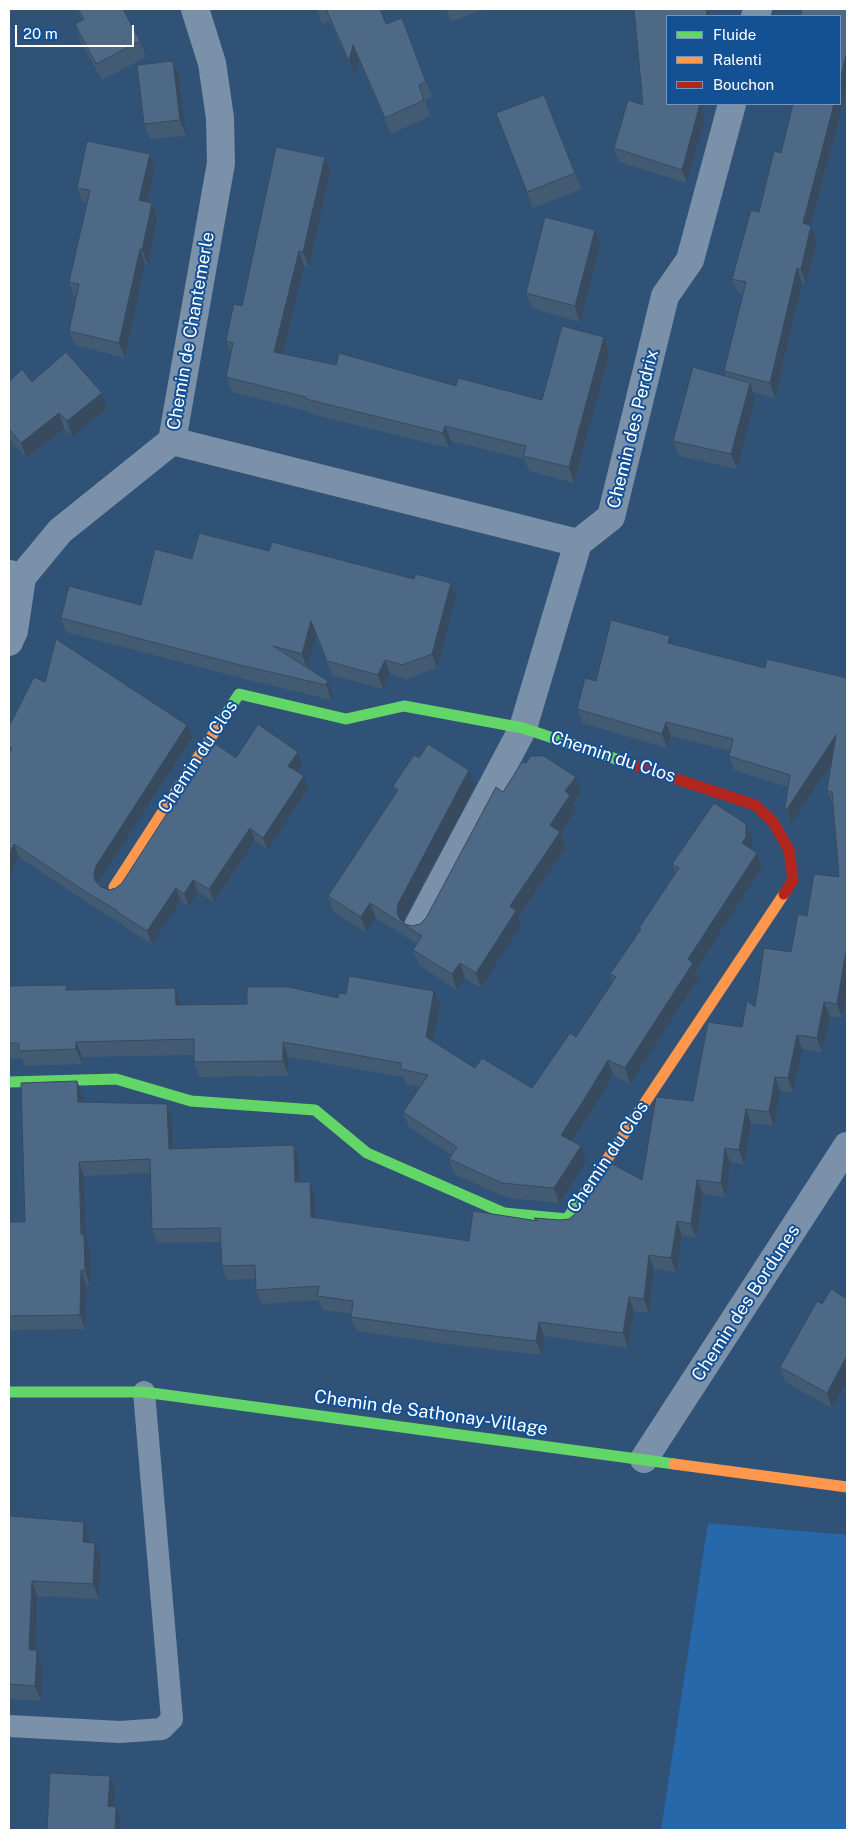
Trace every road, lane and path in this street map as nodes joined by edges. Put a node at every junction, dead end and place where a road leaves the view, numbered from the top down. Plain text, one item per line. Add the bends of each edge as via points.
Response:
1 (195, 9) edge
2 (732, 105) edge
3 (172, 441) junction
4 (578, 543) junction
5 (15, 576) edge
6 (9, 642) edge
7 (523, 728) junction
8 (114, 887) edge
9 (418, 926) edge
10 (11, 1082) edge
11 (847, 1146) edge
12 (9, 1392) edge
13 (144, 1392) junction
14 (644, 1459) junction
15 (847, 1486) edge
16 (9, 1726) edge

1 - 3 street, Chemin de Chantemerle via 212,64 220,118 221,163
2 - 4 street, Chemin des Perdrix via 690,260 665,296 611,517
3 - 4 street
3 - 5 street, Chemin de Chantemerle via 60,531
4 - 7 street
5 - 6 street via 14,631
7 - 8 street, Chemin du Clos via 404,706 346,719 239,694
7 - 9 street
7 - 10 street, Chemin du Clos via 755,805 773,822 788,850 792,880 568,1218 504,1213 367,1153 315,1110 190,1101 116,1079
11 - 14 street, Chemin des Bordunes
12 - 13 street, Chemin de Sathonay-Village
13 - 14 street, Chemin de Sathonay-Village
13 - 16 lane via 172,1718 162,1729 120,1732
14 - 15 street, Chemin de Sathonay-Village

